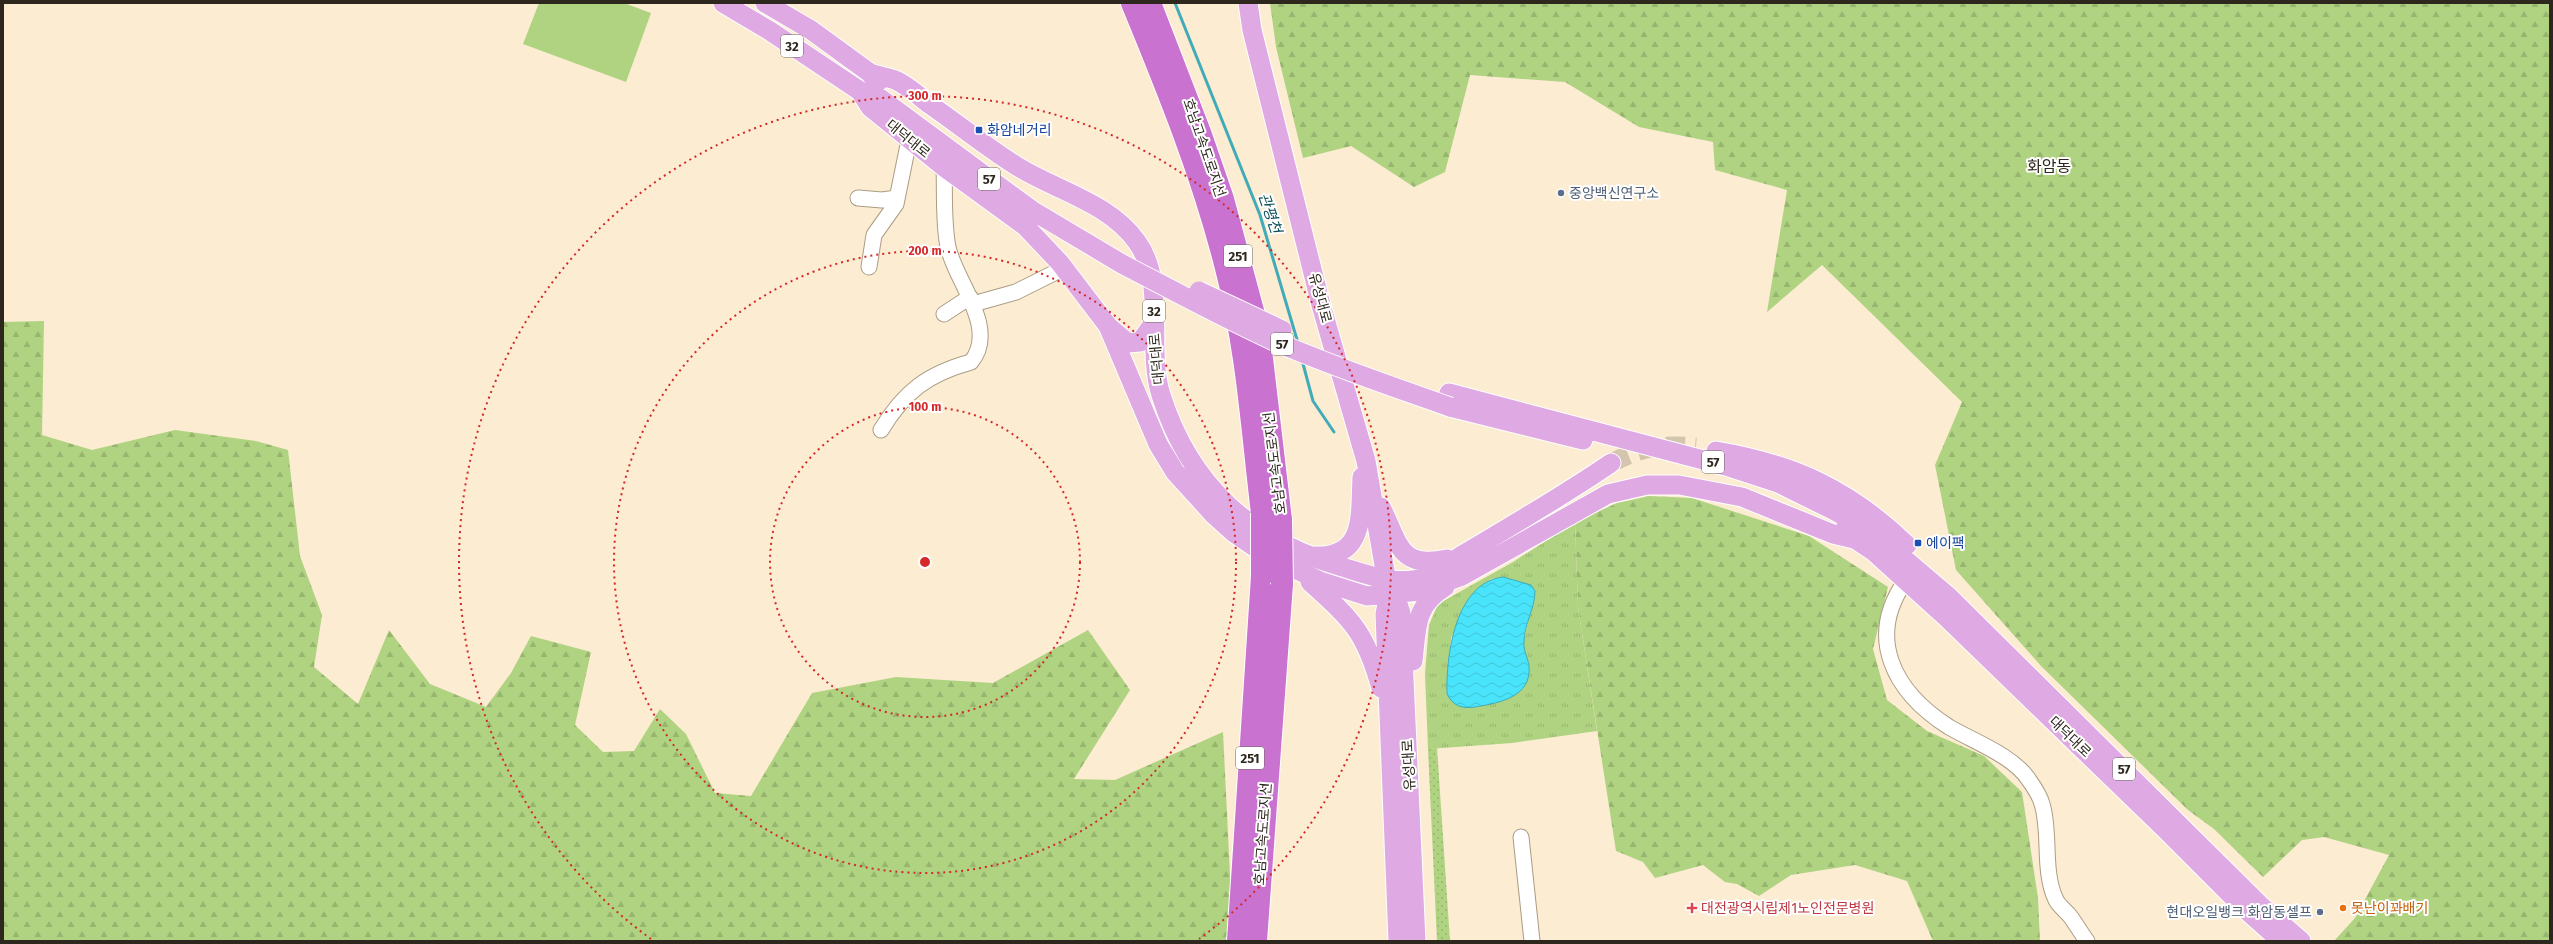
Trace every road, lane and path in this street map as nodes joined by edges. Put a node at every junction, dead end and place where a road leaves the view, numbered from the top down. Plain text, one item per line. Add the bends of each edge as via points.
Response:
1 (723, 3) edge
2 (765, 3) edge
3 (1121, 3) edge
4 (1132, 3) edge
5 (1150, 3) edge
6 (1248, 3) edge
7 (870, 73) junction
8 (860, 91) junction
9 (1187, 139) junction
10 (909, 140) junction
11 (944, 167) junction
12 (858, 198) dead end
13 (897, 198) junction
14 (1124, 258) junction
15 (869, 267) dead end
16 (1064, 268) junction
17 (972, 301) junction
18 (944, 314) dead end
19 (1154, 323) junction
20 (1108, 326) junction
21 (1449, 400) junction
22 (881, 430) dead end
23 (1696, 448) tunnel mouth
24 (1363, 449) junction
25 (1611, 463) tunnel mouth
26 (1372, 492) junction
27 (1272, 516) junction
28 (1854, 538) junction
29 (1462, 555) junction
30 (1296, 570) junction
31 (1462, 576) junction
32 (1906, 580) junction
33 (1388, 587) junction
34 (1948, 596) junction
35 (1406, 712) junction
36 (1391, 738) junction
37 (1521, 837) dead end
38 (1238, 941) edge
39 (1256, 941) edge
40 (1398, 941) edge
41 (1416, 941) edge
42 (1532, 941) edge
43 (2087, 941) edge
44 (2281, 941) edge
45 (2301, 941) edge

1 - 8 main road, 대덕대로 / 32
2 - 7 main road, 대덕대로 / 32 via 811,30
3 - 9 highway via 1172,126
4 - 9 highway, 호남고속도로지선 / 251
5 - 27 highway, 호남고속도로지선 / 251 via 1220,192 1259,332
6 - 24 main road, 유성대로 via 1252,30 1321,305
7 - 14 main road, 대덕대로 / 57 via 885,92
7 - 19 main road, 대덕대로 / 32 via 896,80 1016,166 1118,220 1137,241 1145,255 1153,290
8 - 10 main road, 대덕대로 / 32 via 870,107
8 - 14 main road, 대덕대로 / 57 via 877,96 1032,211
9 - 27 highway, 호남고속도로지선 / 251 via 1226,268 1240,332
10 - 11 main road, 대덕대로 / 32
10 - 13 street
11 - 16 main road, 대덕대로 / 32 via 1025,226
11 - 17 street via 948,248
12 - 13 street
13 - 15 street via 891,213 874,235
14 - 21 main road, 57, bridge via 1299,338
16 - 17 street via 1016,292
16 - 20 main road, 대덕대로 / 32
17 - 18 street
17 - 22 street via 981,341 974,359 924,380 896,405
19 - 20 main road via 1140,342 1128,343
19 - 30 main road, 대덕대로 / 32 via 1158,387 1173,428 1197,472 1230,510 1254,527
20 - 30 main road, 대덕대로 / 32 via 1158,444 1175,472 1234,534 1266,555
21 - 28 main road, 57 via 1705,469 1759,489 1823,518
21 - 34 main road, 57 via 1658,447 1778,483 1875,534
23 - 34 main road via 1776,466 1824,483 1845,495 1888,527 1919,557 1938,579
24 - 26 main road, 유성대로
24 - 30 main road via 1360,524 1355,536 1340,554 1325,556
25 - 29 main road via 1565,495
26 - 29 main road via 1401,550 1407,556 1428,563
26 - 33 main road, 유성대로
27 - 30 highway, 호남고속도로지선 / 251, bridge
27 - 38 highway, 호남고속도로지선 / 251, bridge via 1262,576
28 - 31 main road via 1833,534 1742,497 1679,485 1647,484 1608,494
28 - 32 main road, 대덕대로 / 57
29 - 33 main road via 1444,567 1415,580
30 - 33 main road, 대덕대로 via 1333,586 1367,596
30 - 33 main road via 1323,577 1331,574 1327,563
30 - 36 main road, 32 via 1344,612 1365,642 1382,692
30 - 39 highway, 호남고속도로지선 / 251
31 - 33 main road via 1416,592
31 - 35 main road via 1433,594 1421,612
32 - 43 street via 1895,596 1886,626 1888,656 1896,672 1912,695 1928,711 1950,727 1982,743 2013,764 2028,778 2042,804 2048,868 2057,901
32 - 44 main road, 대덕대로 / 57
33 - 35 main road, 유성대로 via 1400,613
33 - 36 main road, 유성대로 / 32 via 1385,614
34 - 45 main road, 대덕대로 / 57 via 2262,907
35 - 41 main road, 유성대로
36 - 40 main road, 유성대로 / 32
37 - 42 street

